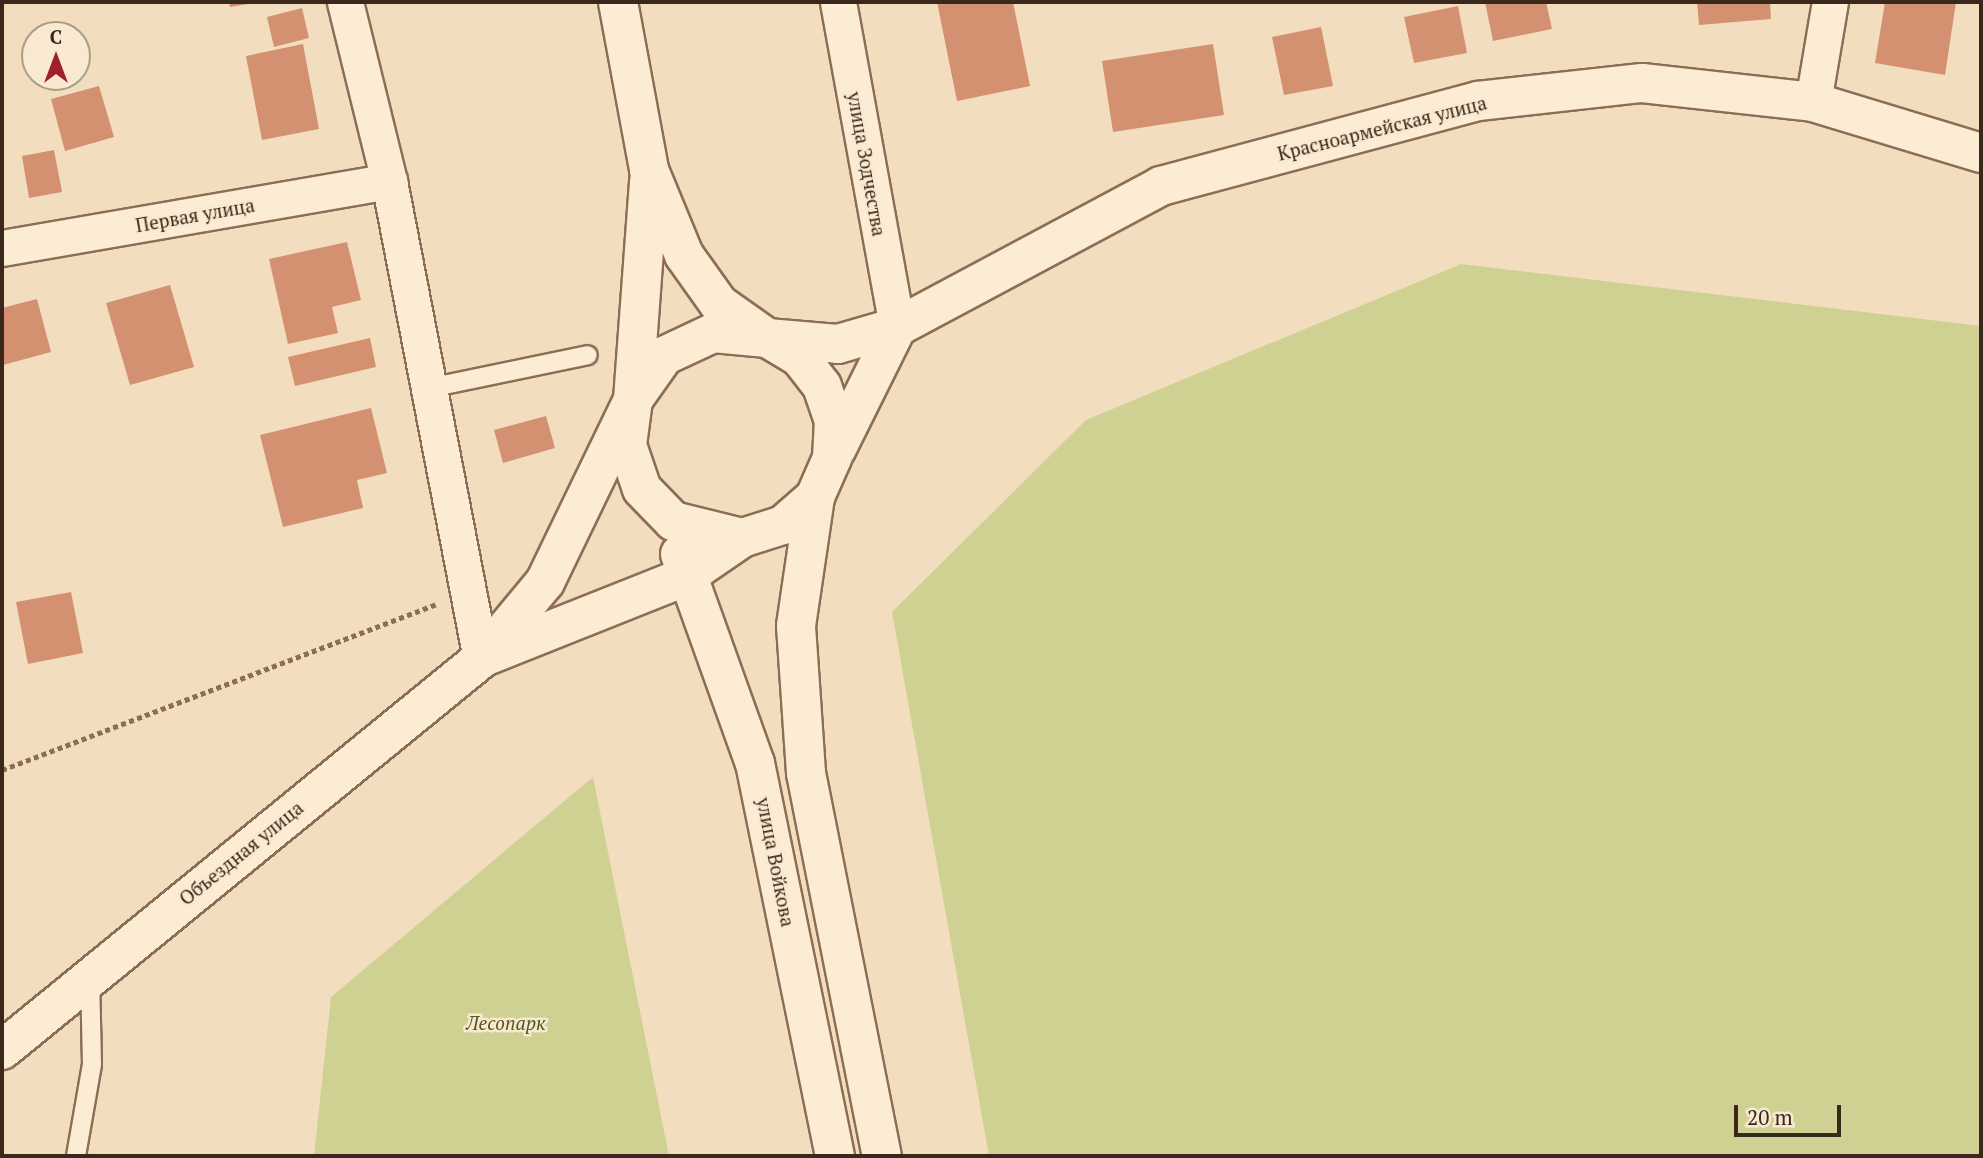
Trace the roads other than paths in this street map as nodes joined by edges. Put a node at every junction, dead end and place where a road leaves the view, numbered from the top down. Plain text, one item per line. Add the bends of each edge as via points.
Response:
1 (345, 2) edge
2 (618, 2) edge
3 (838, 2) edge
4 (1830, 2) edge
5 (1813, 102) junction
6 (1981, 153) edge
7 (649, 170) junction
8 (389, 181) junction
9 (2, 248) edge
10 (897, 327) junction
11 (767, 338) junction
12 (588, 355) dead end
13 (429, 388) junction
14 (633, 400) junction
15 (832, 458) junction
16 (815, 497) junction
17 (673, 521) junction
18 (742, 538) junction
19 (685, 577) junction
20 (481, 659) junction
21 (90, 975) junction
22 (2, 1050) edge
23 (76, 1156) edge
24 (835, 1156) edge
25 (883, 1156) edge

1 - 8 street
2 - 7 main road
3 - 10 street, улица Зодчества
4 - 5 street
5 - 6 main road, Красноармейская улица
5 - 10 main road, Красноармейская улица via 1642,83 1478,101 1161,186
7 - 11 main road via 684,255 719,304
7 - 14 main road
8 - 9 street, Первая улица
8 - 13 street
10 - 11 main road, Красноармейская улица via 838,344
10 - 15 main road
11 - 14 main road via 713,333 664,356
11 - 15 main road via 799,356 822,386 834,421
12 - 13 lane
13 - 20 street
14 - 17 main road via 628,445 642,489
14 - 20 main road via 545,582
15 - 16 main road
16 - 18 main road via 783,525
16 - 25 main road via 796,626 806,773
17 - 18 main road
17 - 19 main road, улица Войкова
18 - 19 main road
19 - 20 main road
19 - 24 main road, улица Войкова via 755,763
20 - 21 main road, Объездная улица
21 - 22 main road, Объездная улица
21 - 23 lane via 92,1064

